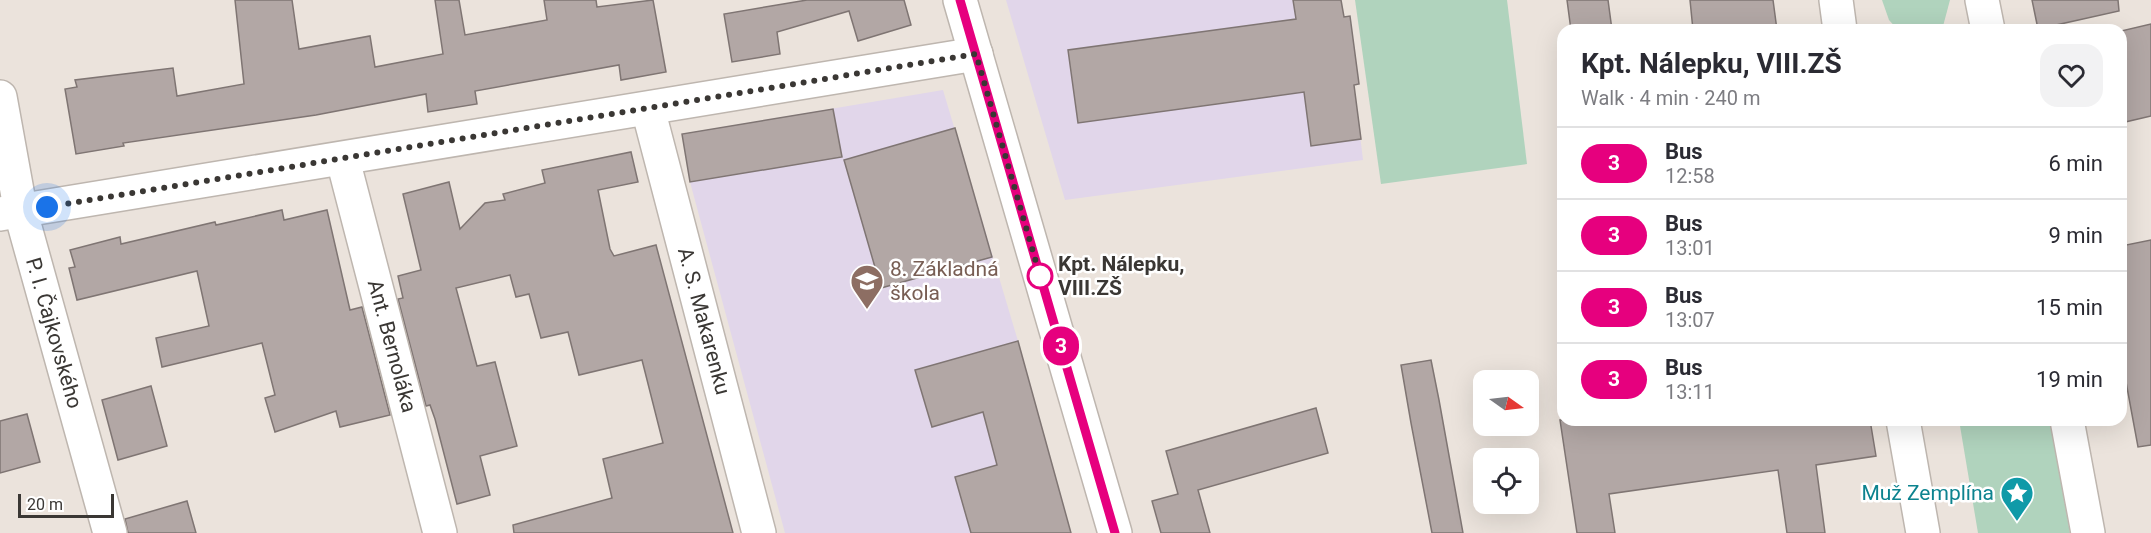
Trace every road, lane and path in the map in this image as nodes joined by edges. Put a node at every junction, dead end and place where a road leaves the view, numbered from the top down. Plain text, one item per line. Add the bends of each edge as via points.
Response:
1 (960, 0) edge
2 (1836, 0) edge
3 (1982, 0) edge
4 (1839, 24) edge
5 (1987, 24) edge
6 (976, 54) junction
7 (0, 97) edge
8 (648, 109) junction
9 (343, 160) junction
10 (10, 214) edge
11 (1905, 426) edge
12 (2068, 426) edge
13 (110, 533) edge
14 (440, 533) edge
15 (759, 533) edge
16 (1115, 533) edge
17 (1923, 533) edge
18 (2088, 533) edge

1 - 6 street
2 - 4 street
3 - 5 street
6 - 8 street
6 - 16 street
7 - 10 street, P. I. Čajkovského
8 - 9 street
8 - 15 street, A. S. Makarenku
9 - 10 street
9 - 14 street, Ant. Bernoláka
10 - 13 street, P. I. Čajkovského
11 - 17 street
12 - 18 street

